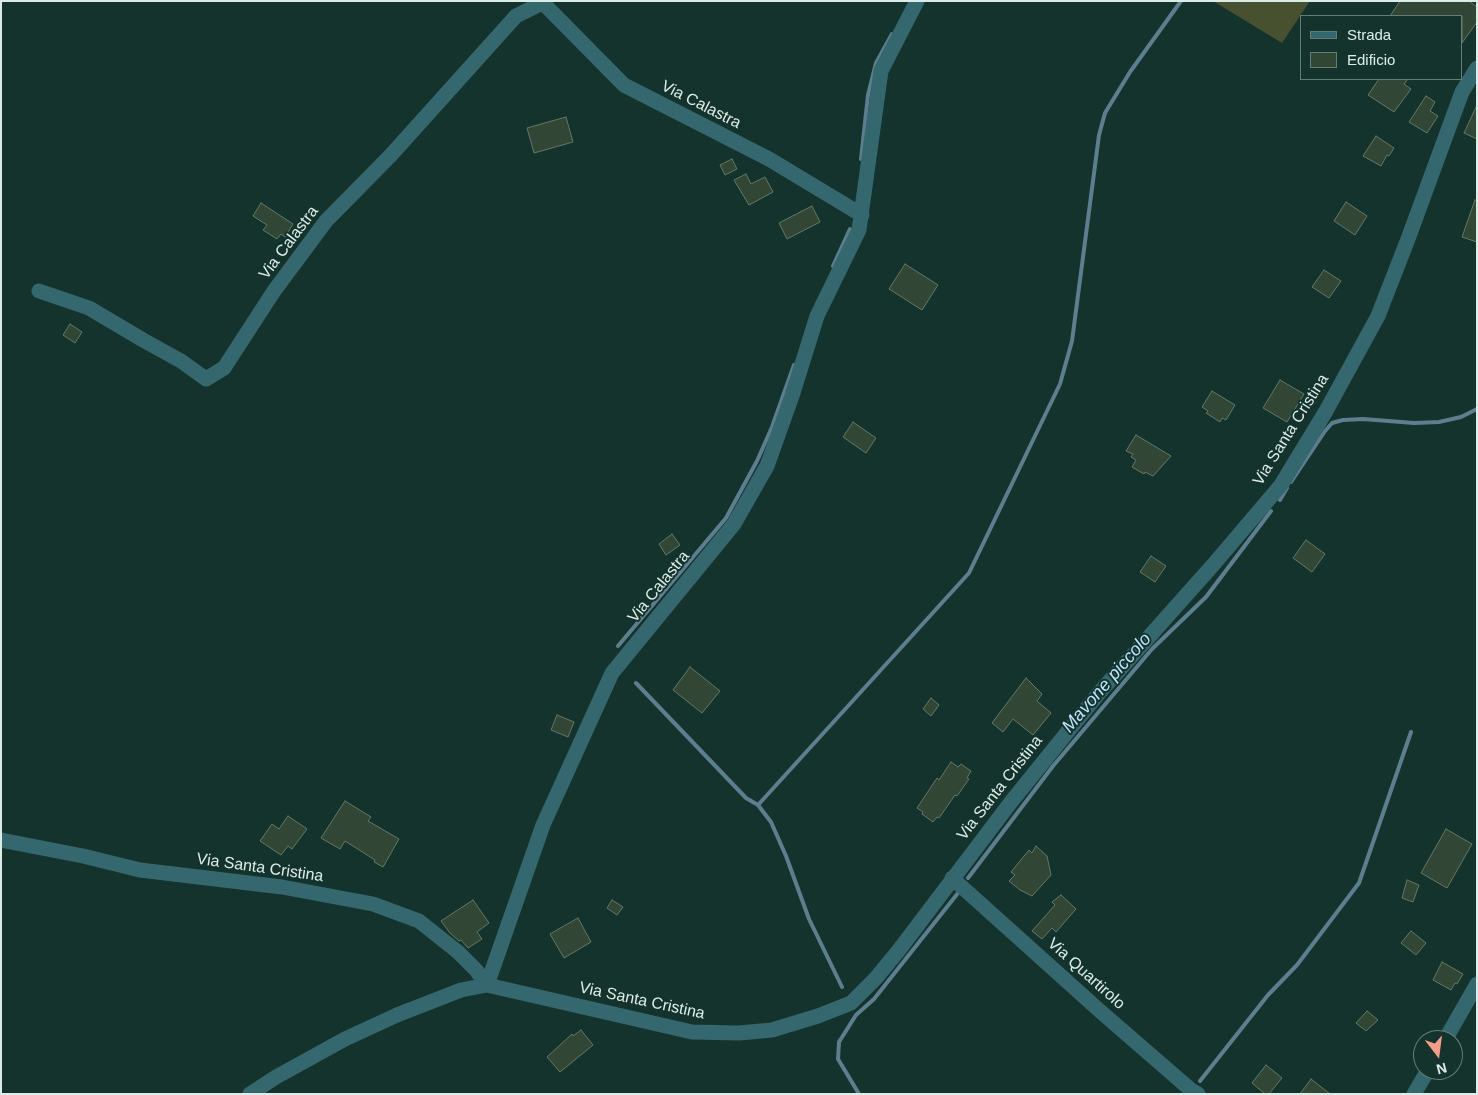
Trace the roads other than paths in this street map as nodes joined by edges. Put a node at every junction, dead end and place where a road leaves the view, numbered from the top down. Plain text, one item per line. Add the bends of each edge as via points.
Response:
1 (917, 1) edge
2 (542, 2) edge
3 (1477, 68) edge
4 (862, 215) junction
5 (39, 291) dead end
6 (1, 840) edge
7 (952, 878) junction
8 (1477, 984) edge
9 (487, 985) junction
10 (1451, 1030) edge
11 (1422, 1080) edge
12 (250, 1094) edge
13 (1198, 1094) edge
14 (1414, 1094) edge

1 - 4 street, Via Calastra via 881,71
2 - 4 street, Via Calastra via 624,85 768,159
2 - 5 street, Via Calastra via 516,16 391,155 326,221 274,291 224,368 206,379 89,308
3 - 7 street, Via Santa Cristina via 1462,92 1378,316 1281,485 1099,693
4 - 9 street, Via Calastra via 859,230 817,316 767,466 734,524 612,673 543,825
6 - 9 street, Via Santa Cristina via 140,870 282,887 373,904 419,921 458,952
7 - 9 street, Via Santa Cristina via 894,956 851,1003 772,1030 692,1032
7 - 13 street, Via Quartirolo
8 - 10 street
9 - 12 street, Via Santa Cristina via 461,990 397,1015 345,1039
11 - 14 street

